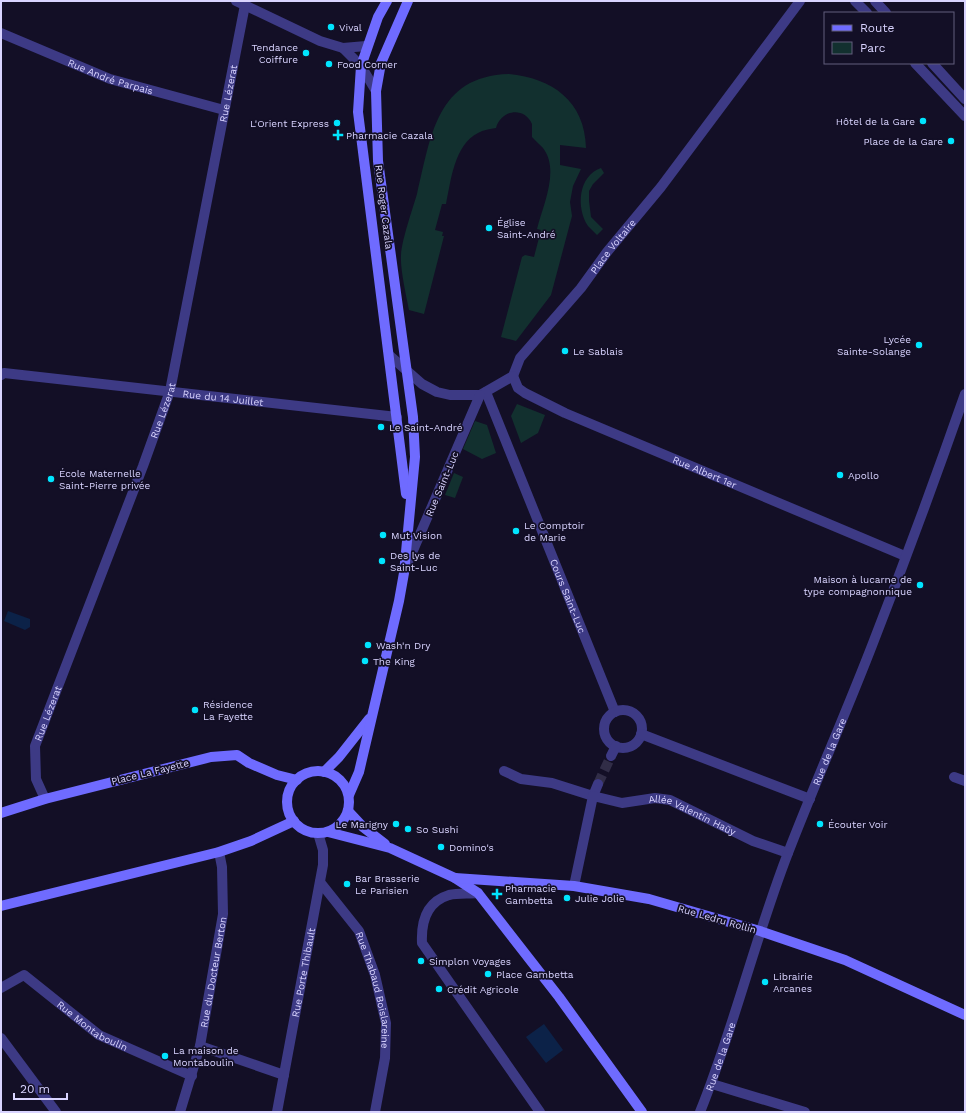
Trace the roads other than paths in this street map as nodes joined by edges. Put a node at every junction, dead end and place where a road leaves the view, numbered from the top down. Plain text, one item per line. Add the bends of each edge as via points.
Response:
1 (387, 1) edge
2 (408, 1) edge
3 (800, 1) edge
4 (855, 1) edge
5 (875, 1) edge
6 (241, 3) edge
7 (866, 12) edge
8 (885, 12) edge
9 (1, 33) edge
10 (366, 46) junction
11 (343, 48) junction
12 (916, 64) edge
13 (933, 64) edge
14 (361, 66) junction
15 (376, 91) junction
16 (965, 99) edge
17 (224, 110) junction
18 (965, 116) edge
19 (389, 355) junction
20 (406, 372) junction
21 (1, 376) edge
22 (513, 376) junction
23 (170, 391) junction
24 (483, 394) junction
25 (965, 394) edge
26 (397, 417) junction
27 (413, 417) joint
28 (409, 515) junction
29 (905, 556) junction
30 (404, 573) junction
31 (615, 712) junction
32 (371, 716) junction
33 (641, 734) junction
34 (616, 746) junction
35 (611, 756) tunnel mouth
36 (504, 771) dead end
37 (324, 772) junction
38 (954, 777) dead end
39 (297, 780) junction
40 (965, 781) edge
41 (598, 784) tunnel mouth
42 (349, 795) junction
43 (593, 796) junction
44 (45, 799) junction
45 (810, 799) junction
46 (348, 811) junction
47 (1, 813) edge
48 (294, 822) junction
49 (323, 832) junction
50 (390, 848) junction
51 (219, 852) junction
52 (788, 853) junction
53 (455, 878) junction
54 (320, 882) junction
55 (574, 886) junction
56 (478, 893) junction
57 (1, 906) edge
58 (760, 931) junction
59 (1, 988) edge
60 (965, 1015) edge
61 (1, 1038) edge
62 (200, 1046) junction
63 (284, 1075) junction
64 (192, 1076) junction
65 (712, 1084) junction
66 (56, 1112) edge
67 (180, 1112) edge
68 (277, 1112) edge
69 (375, 1112) edge
70 (540, 1112) edge
71 (642, 1112) edge
72 (700, 1112) edge
73 (805, 1112) edge

1 - 10 main road, Rue Roger Cazala
2 - 15 main road, Rue Roger Cazala via 381,63
3 - 22 street, Place Voltaire via 654,197 607,252 581,288 520,358
4 - 7 street
5 - 8 street
6 - 11 street via 320,41
6 - 17 street, Rue Lézerat
9 - 17 street, Rue André Parpais via 110,79
10 - 11 street
10 - 14 main road, Rue Roger Cazala
11 - 14 street
12 - 18 street
13 - 16 street
14 - 15 street
14 - 19 main road, Rue Roger Cazala via 358,112
15 - 20 main road, Rue Roger Cazala via 378,161
17 - 23 street, Rue Lézerat
19 - 20 street
19 - 26 main road, Rue Roger Cazala
20 - 24 street via 437,392 450,395
20 - 27 main road, Rue Roger Cazala
21 - 23 street, Rue du 14 Juillet via 4,374 68,379
22 - 24 street
22 - 29 street, Rue Albert 1er via 518,388 525,394
23 - 26 street, Rue du 14 Juillet
23 - 44 street, Rue Lézerat via 35,746 36,779
24 - 30 street, Rue Saint-Luc
24 - 31 street, Cours Saint-Luc
25 - 29 street, Rue de la Gare via 939,470
26 - 28 main road, Rue Saint-Luc
27 - 28 main road, Rue Saint-Luc via 415,457
28 - 30 main road, Rue Saint-Luc
29 - 45 street, Rue de la Gare via 874,642
30 - 32 main road, Rue Saint-Luc
31 - 33 street via 633,712 640,722
31 - 34 street via 606,720 604,726 607,738
32 - 37 main road, Rue Saint-Luc
32 - 42 main road, Rue Saint-Luc via 359,772
33 - 34 street via 634,744 622,748
33 - 45 street
34 - 35 street
36 - 43 street, Allée Valentin Haüy via 521,779 552,783
37 - 39 main road via 314,771
37 - 42 main road via 333,774 340,780
38 - 40 street
39 - 44 main road, Place La Fayette via 277,775 237,755 211,757
39 - 48 main road via 291,787 288,805
41 - 43 street
42 - 46 main road
43 - 52 street, Allée Valentin Haüy via 622,803 655,798 670,800 753,841
43 - 55 street
44 - 47 main road, Place La Fayette
45 - 52 street, Rue de la Gare
46 - 49 main road via 337,827
46 - 50 main road via 363,827
48 - 49 main road via 305,830
48 - 51 main road
49 - 50 main road
49 - 54 street, Rue Porte Thibault
50 - 53 main road
51 - 57 main road
51 - 62 street, Rue du Docteur Berton via 222,867 223,914
52 - 58 street, Rue de la Gare
53 - 55 main road, Rue Ledru Rollin
53 - 56 main road
54 - 63 street, Rue Porte Thibault
54 - 69 street, Rue Thabaud Boislareine via 359,931 376,975 386,1023 385,1058
55 - 58 main road, Rue Ledru Rollin via 649,899
56 - 70 street via 449,895 437,902 422,921 422,943
56 - 71 main road via 563,1002
58 - 60 main road, Rue Ledru Rollin via 845,960
58 - 65 street, Rue de la Gare
59 - 64 street, Rue Montaboulin via 24,975 99,1035
61 - 66 street
62 - 63 street
62 - 64 street, Rue du Docteur Berton
63 - 68 street, Rue Porte Thibault
64 - 67 street, Rue du Docteur Berton
65 - 72 street, Rue de la Gare
65 - 73 street

